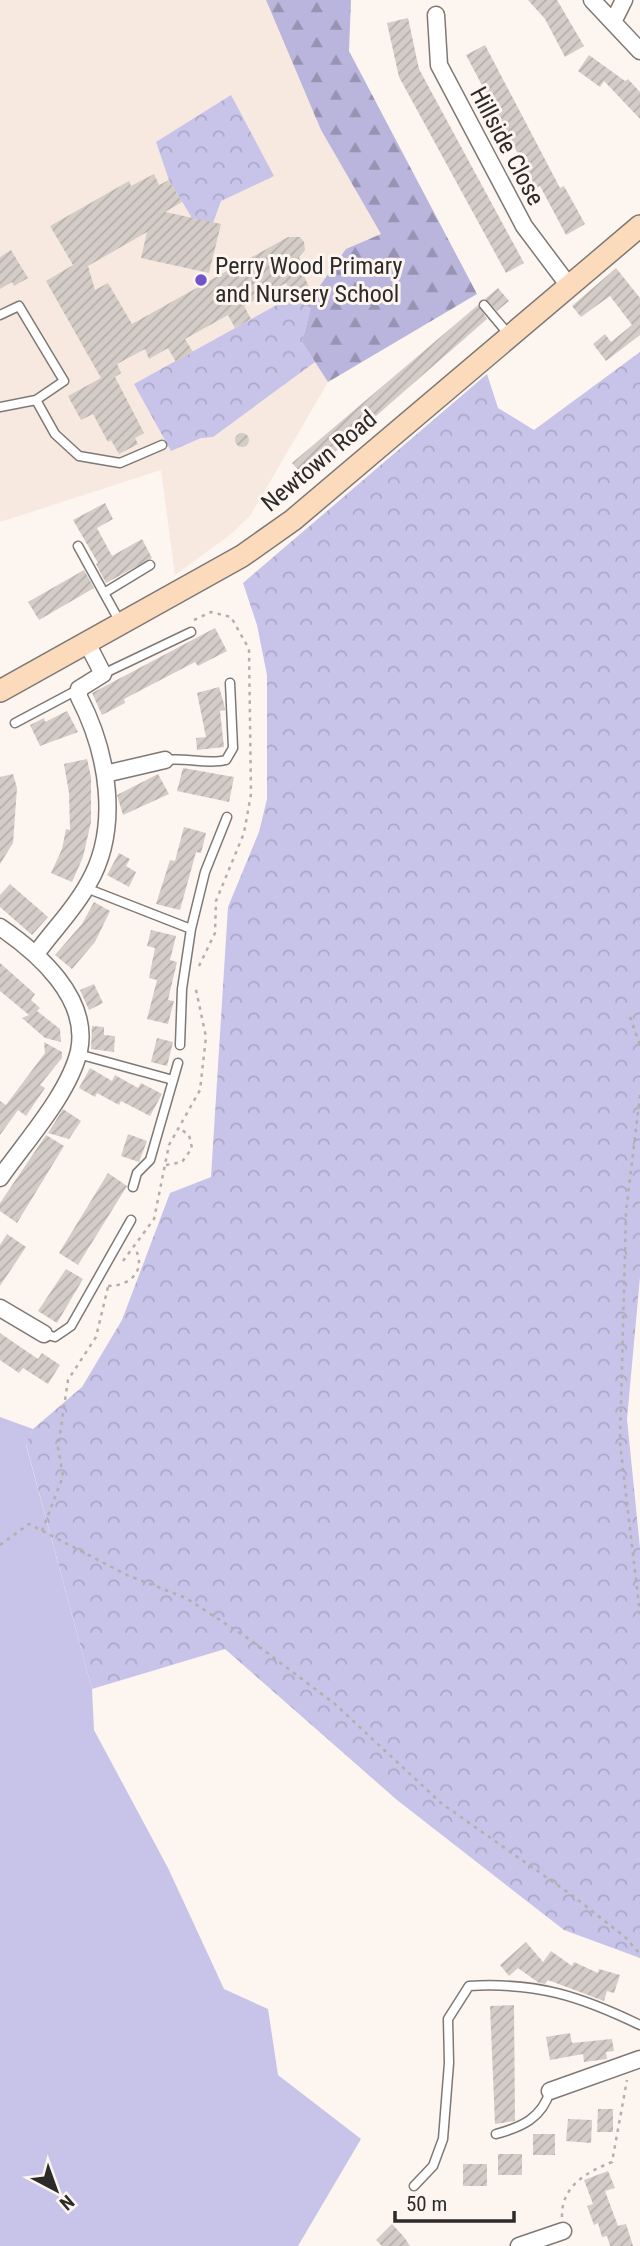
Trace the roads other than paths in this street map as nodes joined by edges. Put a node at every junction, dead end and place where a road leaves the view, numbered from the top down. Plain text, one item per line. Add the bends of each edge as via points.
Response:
1 (592, 0) edge
2 (624, 0) edge
3 (436, 15) dead end
4 (613, 22) junction
5 (640, 51) edge
6 (640, 226) edge
7 (569, 286) junction
8 (484, 305) dead end
9 (0, 315) edge
10 (510, 336) junction
11 (36, 400) junction
12 (0, 407) edge
13 (162, 445) dead end
14 (78, 545) dead end
15 (150, 565) dead end
16 (104, 593) junction
17 (120, 622) junction
18 (191, 632) dead end
19 (86, 641) junction
20 (103, 674) junction
21 (230, 683) dead end
22 (79, 689) junction
23 (0, 691) edge
24 (15, 723) dead end
25 (166, 760) joint
26 (105, 774) junction
27 (227, 817) dead end
28 (86, 888) junction
29 (0, 927) edge
30 (191, 929) junction
31 (36, 954) junction
32 (180, 1045) dead end
33 (78, 1054) junction
34 (178, 1063) dead end
35 (173, 1080) junction
36 (0, 1178) edge
37 (132, 1187) dead end
38 (131, 1220) dead end
39 (0, 1308) edge
40 (44, 1334) joint
41 (640, 2025) edge
42 (635, 2060) edge
43 (550, 2091) joint
44 (496, 2134) dead end
45 (414, 2186) dead end
46 (563, 2231) road end
47 (519, 2246) edge

1 - 4 street
2 - 4 street
3 - 7 street, Hillside Close via 439,65 524,226
4 - 5 street
6 - 7 main road, Newtown Road
7 - 10 main road, Newtown Road
8 - 10 lane
9 - 11 lane via 19,306 64,381
10 - 17 main road, Newtown Road via 293,520 242,556
11 - 12 lane
11 - 13 lane via 55,433 79,456 120,463
14 - 16 lane
15 - 16 lane
16 - 17 lane
17 - 19 main road, Newtown Road
18 - 20 lane
19 - 20 street
19 - 23 main road, Newtown Road
20 - 22 street
21 - 25 lane via 233,748 226,760
22 - 24 lane
22 - 26 street
25 - 26 street
26 - 28 street via 105,839
27 - 30 lane via 205,872
28 - 30 lane
28 - 31 street
29 - 31 street
30 - 32 lane
31 - 33 street via 68,995 80,1034
33 - 35 lane
33 - 36 street via 54,1102
34 - 35 lane
35 - 37 lane via 150,1160 137,1173
38 - 40 lane via 71,1326 55,1337
39 - 40 street
41 - 45 lane via 546,1989 510,1983 469,1986 448,2019 443,2139 433,2166
42 - 43 street
43 - 44 lane via 536,2116
46 - 47 street

